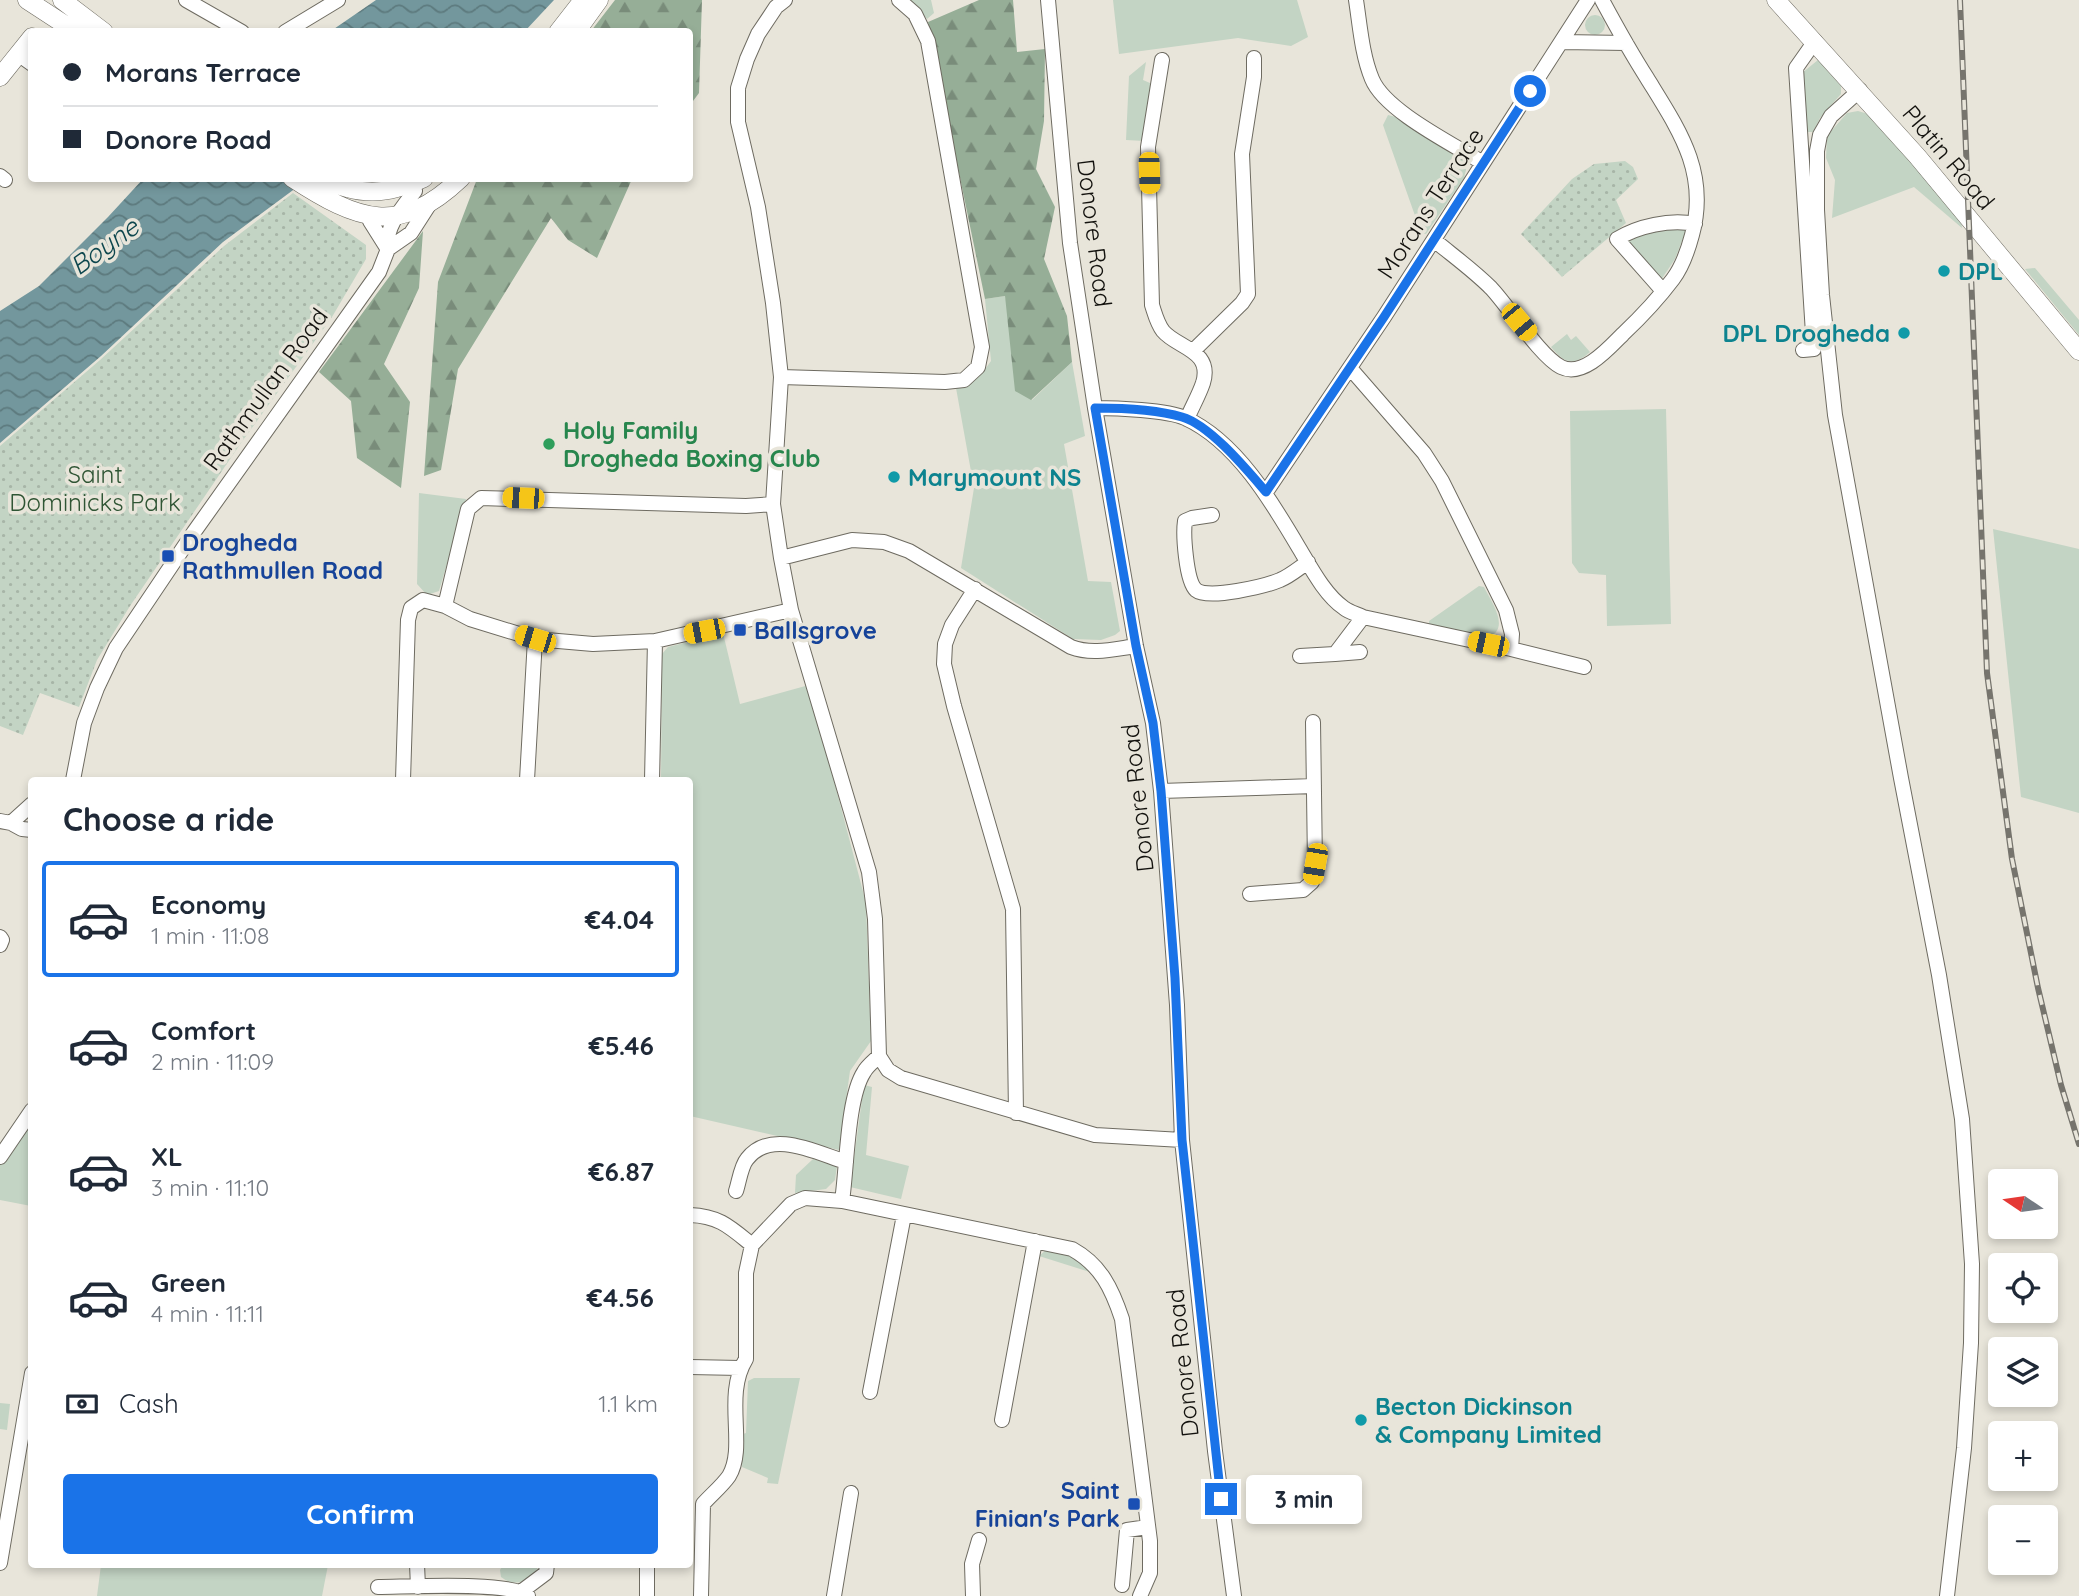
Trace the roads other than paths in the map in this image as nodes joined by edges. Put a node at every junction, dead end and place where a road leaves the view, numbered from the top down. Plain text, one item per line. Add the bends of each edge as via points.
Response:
1 (27, 0) edge
2 (186, 0) edge
3 (338, 0) edge
4 (583, 0) edge
5 (599, 0) edge
6 (785, 0) edge
7 (899, 0) edge
8 (1048, 0) edge
9 (1356, 0) edge
10 (1588, 0) edge
11 (1602, 0) edge
12 (1776, 0) edge
13 (62, 4) edge
14 (40, 28) edge
15 (74, 28) edge
16 (98, 28) edge
17 (235, 28) edge
18 (292, 28) edge
19 (561, 28) edge
20 (579, 28) edge
21 (1815, 41) junction
22 (1562, 42) junction
23 (1626, 43) junction
24 (1254, 58) dead end
25 (25, 59) edge
26 (1162, 60) dead end
27 (0, 77) edge
28 (1860, 90) junction
29 (1483, 163) junction
30 (415, 182) edge
31 (418, 182) edge
32 (457, 182) edge
33 (316, 184) edge
34 (374, 192) junction
35 (429, 205) junction
36 (1811, 210) junction
37 (371, 215) junction
38 (396, 216) junction
39 (1695, 224) junction
40 (404, 237) junction
41 (1434, 240) junction
42 (388, 249) junction
43 (1663, 291) junction
44 (1803, 350) dead end
45 (1193, 351) junction
46 (2079, 351) edge
47 (1350, 368) junction
48 (781, 377) junction
49 (1095, 408) junction
50 (1187, 419) junction
51 (1266, 492) junction
52 (773, 504) junction
53 (1212, 515) dead end
54 (780, 558) junction
55 (1308, 562) junction
56 (975, 589) junction
57 (445, 606) junction
58 (791, 610) junction
59 (1363, 617) junction
60 (535, 639) junction
61 (655, 641) junction
62 (1136, 646) junction
63 (1511, 649) junction
64 (1360, 652) dead end
65 (1335, 654) junction
66 (1300, 656) dead end
67 (1584, 667) dead end
68 (1313, 722) dead end
69 (74, 777) edge
70 (403, 777) edge
71 (527, 777) edge
72 (652, 777) edge
73 (1314, 786) junction
74 (1161, 791) junction
75 (28, 807) edge
76 (5, 822) edge
77 (28, 830) edge
78 (1250, 894) dead end
79 (0, 937) edge
80 (0, 945) edge
81 (879, 1056) junction
82 (1016, 1113) junction
83 (28, 1117) edge
84 (1182, 1140) junction
85 (0, 1157) edge
86 (846, 1162) junction
87 (736, 1191) dead end
88 (842, 1201) junction
89 (693, 1215) edge
90 (904, 1215) junction
91 (1035, 1241) junction
92 (752, 1245) junction
93 (693, 1367) edge
94 (740, 1368) junction
95 (870, 1392) dead end
96 (1002, 1420) dead end
97 (28, 1422) edge
98 (25, 1458) edge
99 (851, 1493) dead end
100 (1148, 1527) junction
101 (979, 1540) dead end
102 (0, 1563) edge
103 (417, 1568) edge
104 (547, 1568) edge
105 (647, 1568) edge
106 (1122, 1585) dead end
107 (378, 1587) dead end
108 (418, 1587) junction
109 (525, 1594) edge
110 (647, 1596) edge
111 (701, 1596) edge
112 (834, 1596) edge
113 (973, 1596) edge
114 (1140, 1596) edge
115 (1234, 1596) edge
116 (1947, 1596) edge

1 - 13 main road
2 - 17 street
3 - 18 street
4 - 19 main road
5 - 20 main road
6 - 48 street via 764,25 738,88 738,122 758,207
7 - 48 street via 915,15 928,41 973,287 982,347 978,367 964,380 945,382
8 - 49 street, Donore Road via 1070,243
9 - 29 street via 1367,65 1381,94
10 - 22 street, Morans Terrace
11 - 23 street
12 - 21 main road, Platin Road
13 - 14 main road
13 - 15 main road
13 - 16 main road
21 - 28 main road, Platin Road
21 - 36 street via 1796,68
22 - 23 street
22 - 29 street, Morans Terrace
23 - 39 street via 1692,159 1697,185
24 - 45 street via 1242,154 1248,294
25 - 27 main road
26 - 45 street via 1148,147 1152,305 1164,333
28 - 36 street via 1831,116 1820,135
28 - 46 main road, Platin Road
29 - 41 street, Morans Terrace
30 - 34 main road
31 - 38 street, Rathmullan Road
32 - 35 main road, Rathmullan Road
33 - 34 main road
33 - 37 main road via 350,211
34 - 38 street
35 - 38 main road
35 - 40 street, Rathmullan Road
36 - 44 street via 1814,349
36 - 116 street via 1835,415 1962,1119 1972,1264 1971,1343
37 - 38 main road
37 - 42 street via 370,221
38 - 40 street via 404,227
38 - 42 street, Rathmullan Road via 386,240
39 - 43 street via 1679,267
39 - 43 street via 1682,221 1642,228 1617,239
40 - 42 street, Rathmullan Road
41 - 43 street via 1490,288 1548,357 1573,370 1586,366 1620,337
41 - 47 street, Morans Terrace
42 - 69 street, Rathmullan Road via 373,281 116,648 84,723
45 - 50 street via 1204,373
47 - 51 street, Morans Terrace
47 - 63 street via 1424,453 1442,481 1506,610
48 - 52 street
49 - 50 street
49 - 62 street, Donore Road
50 - 51 street via 1232,453
51 - 55 street
52 - 54 street
52 - 57 street via 481,498 468,509
53 - 55 street via 1185,521 1191,583 1198,592 1269,584
54 - 56 street via 852,540 884,542
54 - 58 street
55 - 59 street via 1343,608
56 - 62 street via 1082,651
56 - 82 street via 952,625 944,664 1013,909
57 - 60 street via 470,619
57 - 70 street via 423,600 411,608 408,620
58 - 61 street
58 - 81 street via 869,872
59 - 63 street
59 - 65 street
60 - 61 street via 593,644
60 - 71 street
61 - 72 street
62 - 74 street, Donore Road via 1153,723
63 - 67 street
64 - 65 street
65 - 66 street
68 - 73 street
73 - 74 street
73 - 78 street via 1312,882 1303,890
74 - 84 street, Donore Road
75 - 76 street
76 - 77 street
79 - 80 street
81 - 82 street via 888,1070 901,1078
81 - 86 street via 863,1072 858,1085
82 - 84 street via 1095,1135
83 - 85 street
84 - 115 street, Donore Road
86 - 87 street via 791,1144 766,1144 746,1159
86 - 88 street
88 - 90 street
88 - 92 street via 805,1198 791,1204
89 - 92 street via 725,1223
90 - 91 street
90 - 95 street
91 - 96 street
91 - 100 street via 1086,1256 1113,1292 1122,1319
92 - 94 street via 746,1273 746,1359
93 - 94 street
94 - 111 street via 736,1458 729,1476 703,1504
97 - 98 street
98 - 102 street
99 - 112 street
100 - 106 street via 1127,1530
100 - 114 street via 1150,1573
101 - 113 street via 972,1564
103 - 108 street
104 - 109 street
105 - 110 street
107 - 108 street
108 - 109 street via 499,1588

